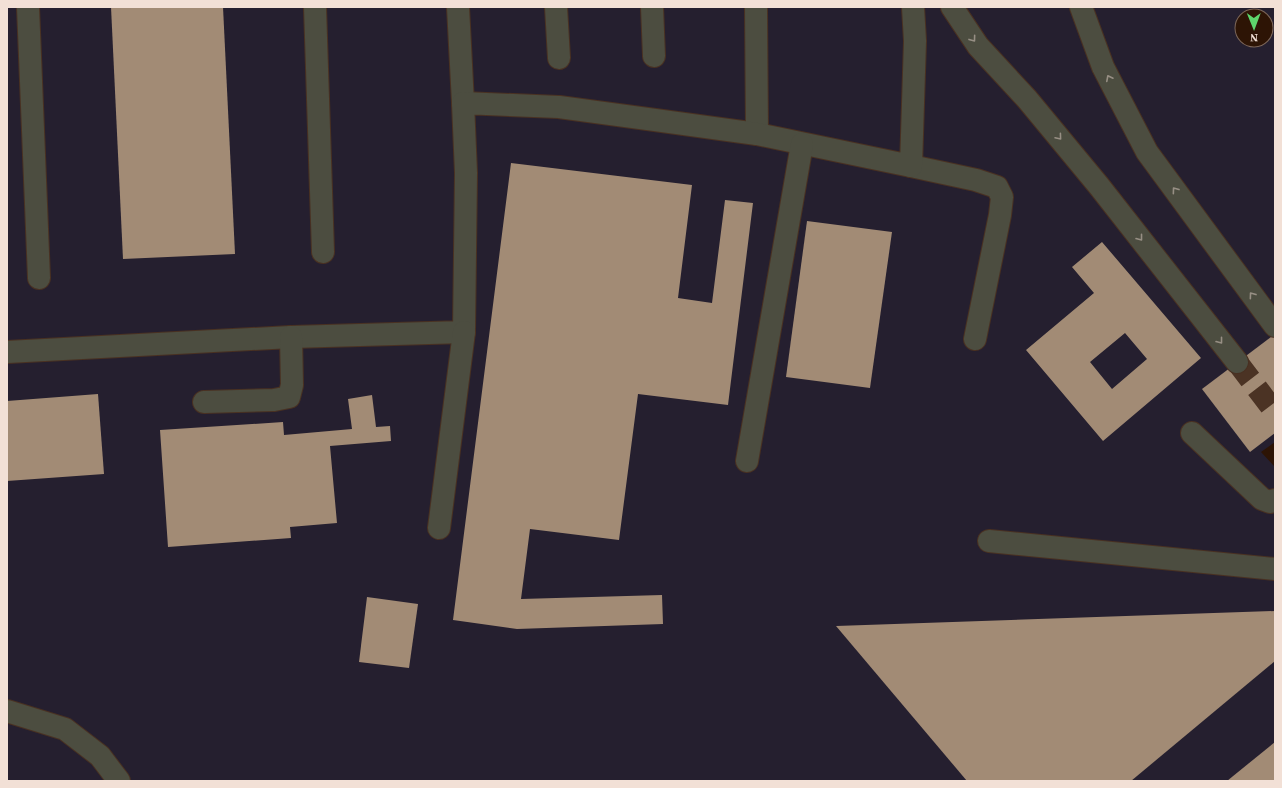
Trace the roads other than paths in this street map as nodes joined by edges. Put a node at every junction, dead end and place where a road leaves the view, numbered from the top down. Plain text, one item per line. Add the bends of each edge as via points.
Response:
1 (28, 7) edge
2 (315, 7) edge
3 (458, 7) edge
4 (556, 7) edge
5 (652, 7) edge
6 (756, 7) edge
7 (913, 7) edge
8 (952, 7) edge
9 (1081, 7) edge
10 (654, 56) dead end
11 (559, 58) dead end
12 (463, 103) junction
13 (757, 134) junction
14 (802, 144) junction
15 (911, 166) junction
16 (323, 252) dead end
17 (39, 278) dead end
18 (1275, 326) edge
19 (464, 332) junction
20 (291, 337) junction
21 (975, 339) dead end
22 (7, 352) edge
23 (1237, 362) tunnel mouth
24 (204, 402) dead end
25 (1192, 433) dead end
26 (748, 461) dead end
27 (1275, 500) edge
28 (439, 528) dead end
29 (989, 541) dead end
30 (1275, 569) edge
31 (7, 711) edge
32 (119, 781) edge

1 - 17 street
2 - 16 street
3 - 12 street
4 - 11 street
5 - 10 street
6 - 13 street
7 - 15 street via 915,41
8 -> 23 street via 978,46 1027,99 1099,186
18 -> 9 street via 1147,152 1103,67
12 - 13 street via 559,107
12 - 19 street via 466,172
13 - 14 street
14 - 15 street
14 - 26 street
15 - 21 street via 990,184 997,187 1002,197
19 - 20 street
19 - 28 street
20 - 22 street
20 - 24 street via 292,385 289,397 274,400
25 - 27 street via 1262,499 1270,502
29 - 30 street
31 - 32 street via 65,729 100,756

